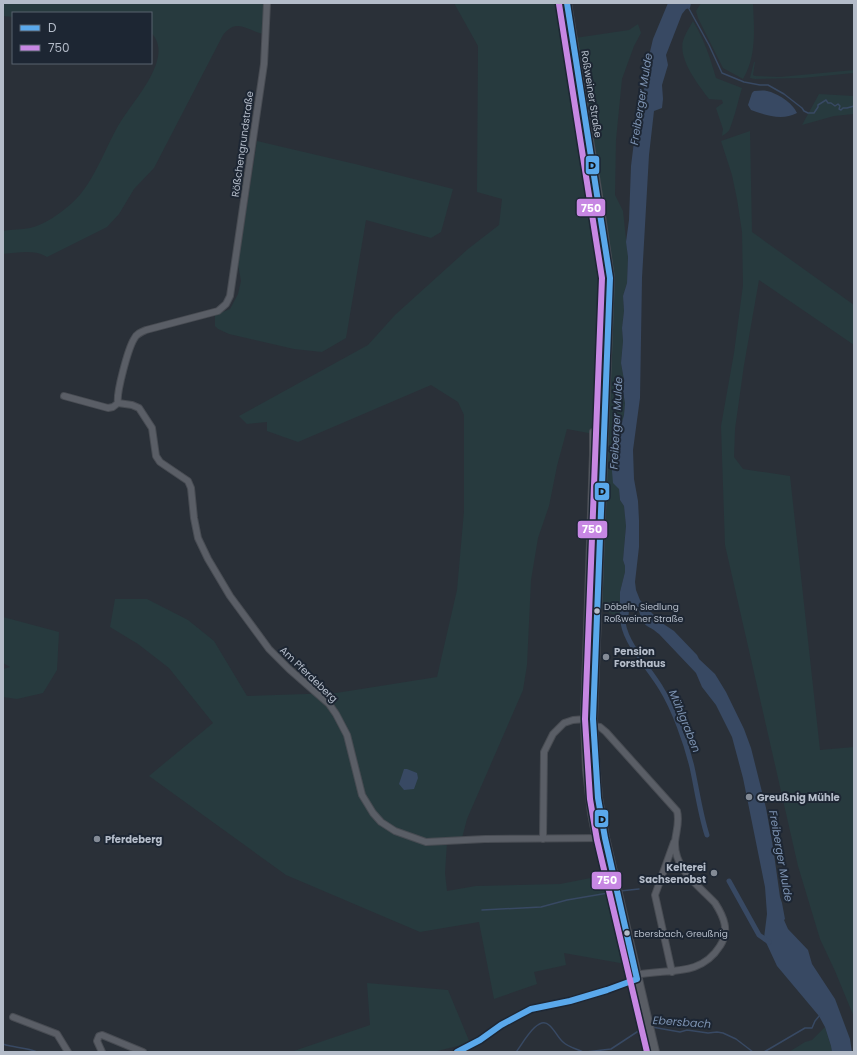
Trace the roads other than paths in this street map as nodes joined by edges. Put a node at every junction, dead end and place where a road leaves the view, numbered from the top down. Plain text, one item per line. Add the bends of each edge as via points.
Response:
1 (267, 3) edge
2 (567, 3) edge
3 (64, 396) dead end
4 (118, 403) junction
5 (593, 432) dead end
6 (603, 440) junction
7 (593, 454) junction
8 (587, 626) junction
9 (597, 626) junction
10 (585, 678) junction
11 (595, 678) junction
12 (584, 719) junction
13 (593, 722) junction
14 (605, 838) junction
15 (543, 839) junction
16 (596, 839) junction
17 (675, 840) junction
18 (672, 972) junction
19 (637, 977) junction
20 (13, 1017) dead end
21 (68, 1052) edge
22 (102, 1052) edge
23 (143, 1052) edge
24 (457, 1052) edge
25 (655, 1052) edge

1 - 4 street, Rößchengrundstraße via 264,64 230,296 218,311 146,330 136,336 130,348 118,392
2 - 6 main road, Roßweiner Straße via 610,278
3 - 4 street via 108,408
4 - 15 street, Am Pferdeberg via 140,408 152,428 156,456 160,462 188,481 198,538 230,596 269,649 329,704 336,714 347,735 362,795 373,814 396,832 426,842
5 - 7 street
6 - 7 street
6 - 9 main road, Roßweiner Straße
7 - 8 street
8 - 9 street
8 - 10 street
9 - 11 main road, Roßweiner Straße
10 - 11 street
10 - 12 street
11 - 13 main road, Roßweiner Straße
12 - 13 street
12 - 15 street via 573,720 559,727 544,752
12 - 16 street via 590,813
13 - 14 main road, Roßweiner Straße via 598,798
13 - 17 street via 606,732 677,811 678,826
14 - 16 street, Am Pferdeberg
14 - 19 main road, Roßweiner Straße
15 - 16 street, Am Pferdeberg
17 - 18 street via 656,895
17 - 18 street via 680,866 715,903 726,927 724,940 707,962
18 - 19 street
19 - 24 street via 607,990 530,1009
19 - 25 main road, Roßweiner Straße
20 - 21 street via 57,1034
22 - 23 street via 98,1041 102,1035

